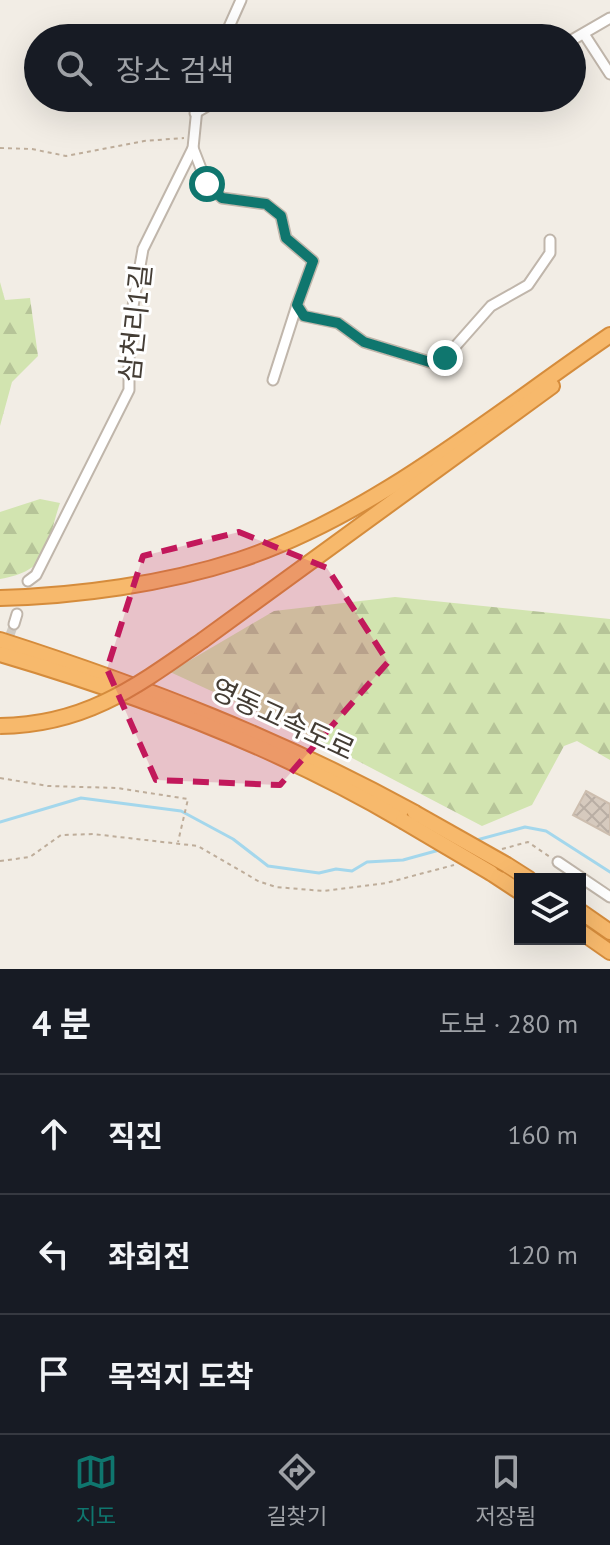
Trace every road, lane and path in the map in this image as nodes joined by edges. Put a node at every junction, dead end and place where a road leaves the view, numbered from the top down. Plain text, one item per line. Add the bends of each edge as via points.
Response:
1 (241, 0) edge
2 (610, 18) edge
3 (230, 24) edge
4 (586, 33) edge
5 (586, 37) edge
6 (610, 74) edge
7 (195, 113) edge
8 (193, 136) junction
9 (0, 148) edge
10 (193, 148) junction
11 (550, 240) dead end
12 (297, 305) junction
13 (610, 335) edge
14 (610, 345) edge
15 (273, 380) dead end
16 (28, 581) dead end
17 (0, 598) edge
18 (0, 640) edge
19 (0, 654) edge
20 (0, 726) edge
21 (0, 778) edge
22 (409, 817) junction
23 (178, 843) junction
24 (492, 852) dead end
25 (0, 861) edge
26 (466, 861) dead end
27 (558, 862) joint
28 (520, 873) edge
29 (514, 888) edge
30 (610, 897) edge
31 (586, 915) edge
32 (610, 932) edge
33 (586, 935) edge
34 (610, 952) edge

1 - 3 street
2 - 4 street
5 - 6 street
7 - 8 street, 삼천리1길
8 - 9 path via 66,156
8 - 10 street, 삼천리1길
10 - 12 street via 207,184 222,198 266,204 281,216 286,238 313,261
10 - 16 street, 삼천리1길 via 143,249 129,329 129,390 36,575
11 - 12 street via 550,253 528,285 491,306 445,358 433,363 364,342 338,323 304,316
12 - 15 street
13 - 17 highway via 395,484 316,528 238,560 165,577 82,593
14 - 20 highway, bridge via 118,697 51,722
18 - 22 highway, 영동고속도로 via 211,714 283,745
19 - 22 highway, 영동고속도로 via 189,718
21 - 23 path via 188,799
22 - 28 highway, 영동고속도로, bridge
22 - 29 highway, 영동고속도로, bridge
23 - 25 path via 61,835 30,857
23 - 26 path via 198,846 276,887 323,891 386,883
24 - 27 path via 528,842
27 - 30 street
31 - 32 highway
33 - 34 highway

